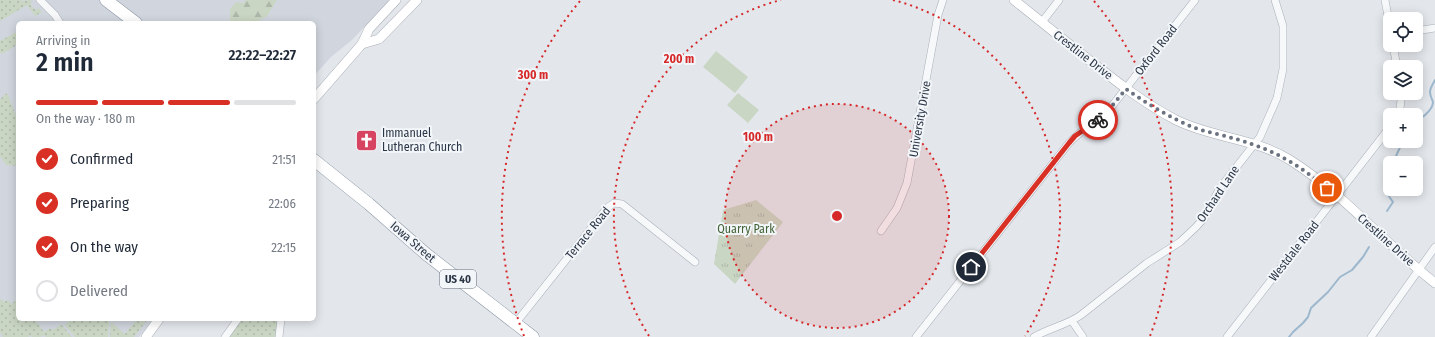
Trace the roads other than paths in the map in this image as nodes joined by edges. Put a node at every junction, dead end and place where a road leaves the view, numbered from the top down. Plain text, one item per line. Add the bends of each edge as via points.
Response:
1 (40, 0) edge
2 (106, 0) edge
3 (396, 0) edge
4 (417, 0) edge
5 (942, 0) edge
6 (1014, 0) edge
7 (1059, 0) edge
8 (1195, 0) edge
9 (1275, 0) edge
10 (1385, 0) edge
11 (1387, 12) edge
12 (58, 21) edge
13 (133, 21) edge
14 (1042, 22) junction
15 (1435, 28) edge
16 (1423, 30) edge
17 (362, 44) junction
18 (1126, 89) junction
19 (316, 97) edge
20 (1383, 136) edge
21 (1254, 145) junction
22 (316, 162) edge
23 (1337, 195) junction
24 (881, 231) dead end
25 (1435, 247) edge
26 (695, 262) dead end
27 (1419, 270) junction
28 (1435, 283) edge
29 (158, 321) edge
30 (237, 321) edge
31 (281, 321) edge
32 (1072, 321) junction
33 (515, 324) junction
34 (146, 337) edge
35 (225, 337) edge
36 (279, 337) edge
37 (533, 337) edge
38 (916, 337) edge
39 (1034, 337) edge
40 (1083, 337) edge
41 (1227, 337) edge
42 (1371, 337) edge

1 - 12 street
2 - 13 highway
3 - 17 street via 369,29
4 - 17 street via 379,39
5 - 24 street, University Drive via 907,183 896,208
6 - 14 street, Crestline Drive
7 - 14 street
8 - 18 street, Oxford Road
9 - 21 street, Orchard Lane via 1283,26 1283,69 1277,98
10 - 11 street
14 - 18 street, Crestline Drive
15 - 16 street
17 - 19 street
18 - 21 street, Crestline Drive via 1184,123
18 - 38 street, Oxford Road via 1106,113 1069,143
20 - 23 street, Westdale Road
21 - 23 street, Crestline Drive via 1277,153 1299,166
21 - 32 street, Orchard Lane via 1220,188 1204,218 1189,234
22 - 33 highway, Iowa Street / US 40 via 426,254
23 - 27 street, Crestline Drive
23 - 41 street, Westdale Road
25 - 27 street
26 - 33 street, Terrace Road via 622,204 614,202
27 - 28 street, Crestline Drive
27 - 42 street
29 - 34 street
30 - 35 street
31 - 36 street
32 - 39 street, Orchard Lane
32 - 40 street
33 - 37 highway, Iowa Street / US 40

